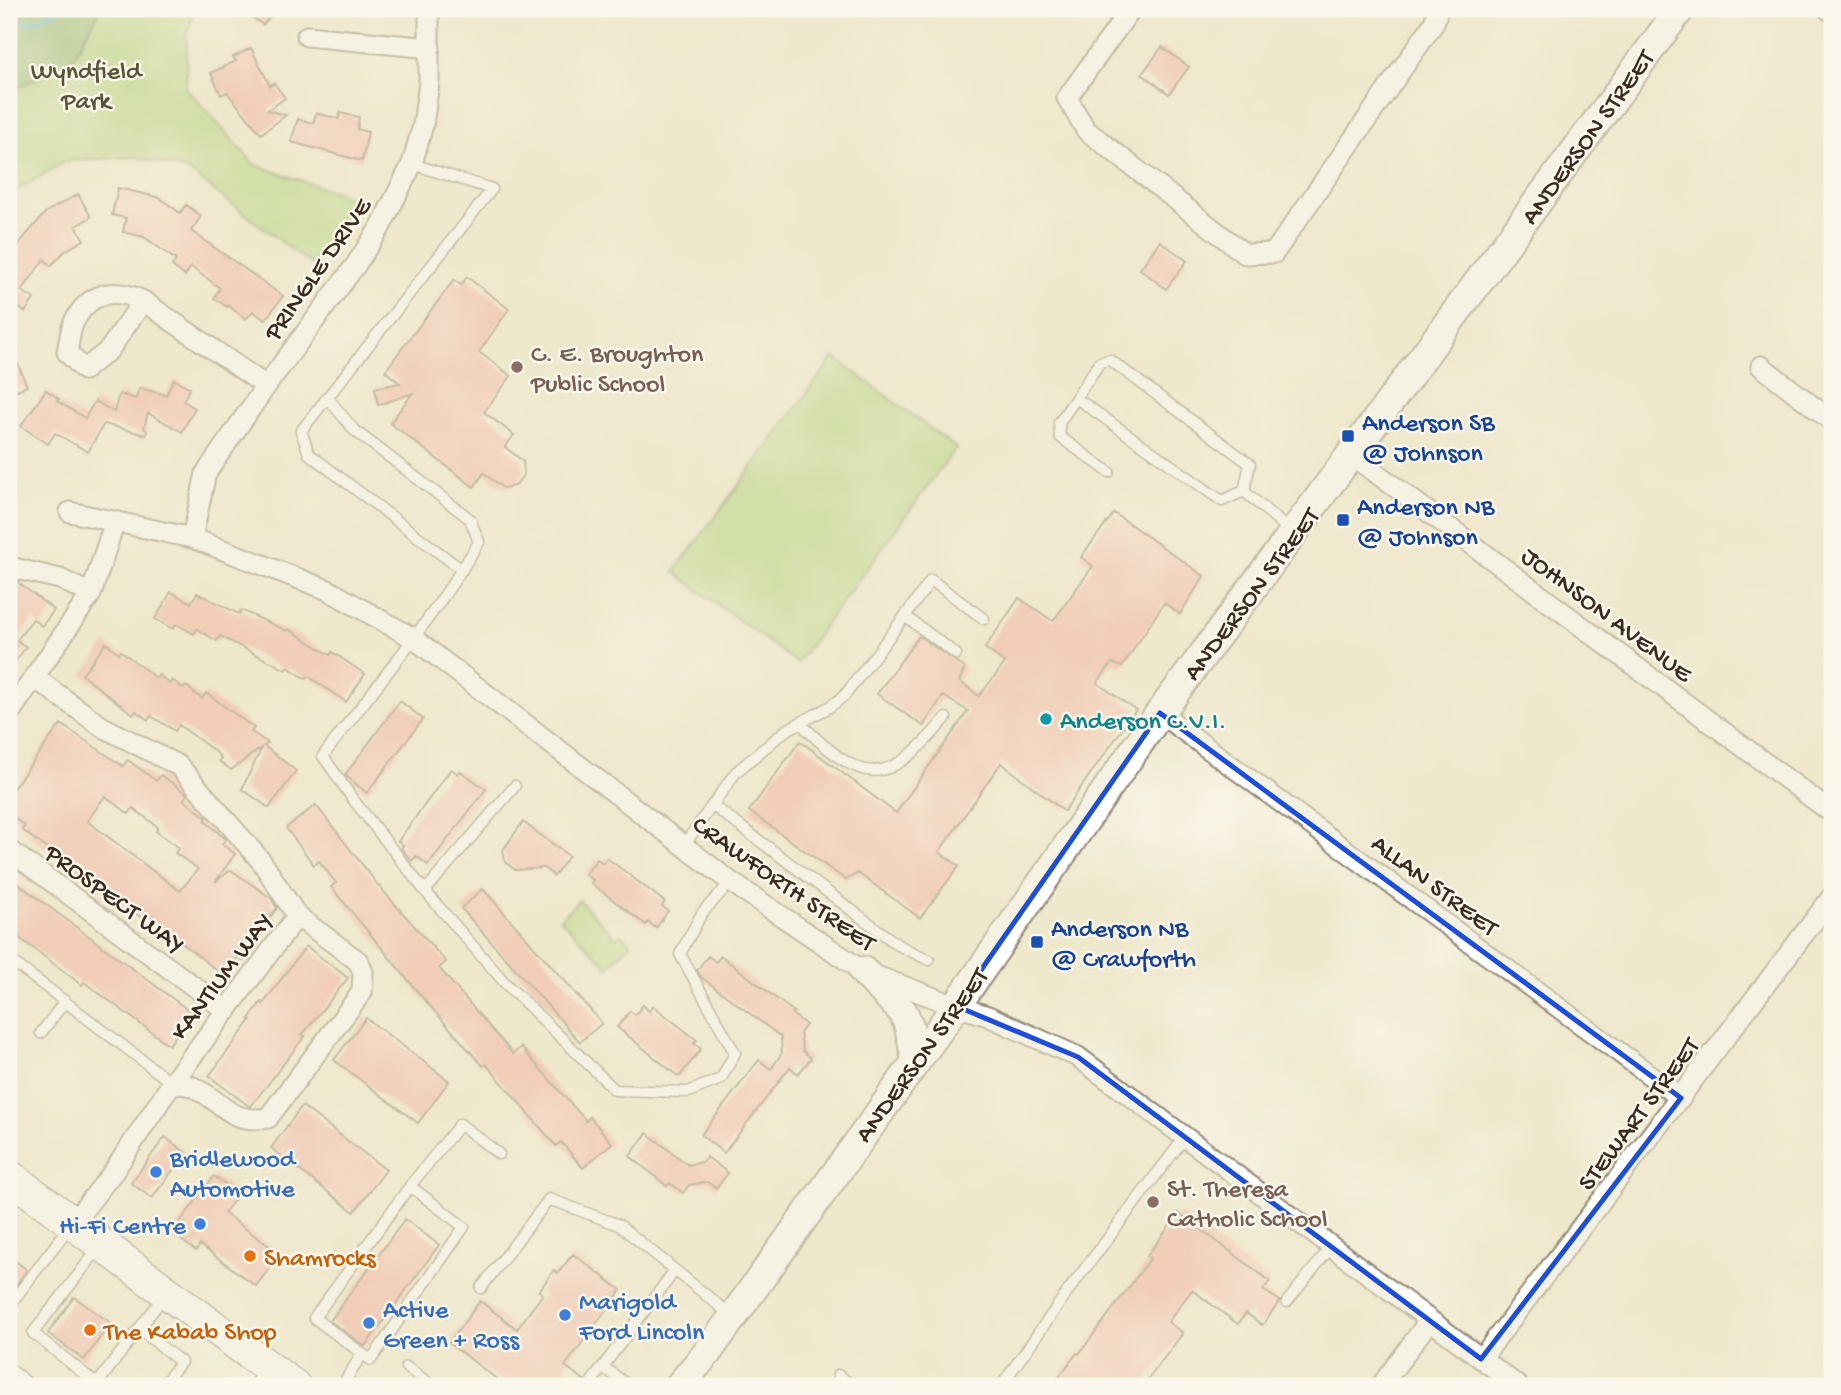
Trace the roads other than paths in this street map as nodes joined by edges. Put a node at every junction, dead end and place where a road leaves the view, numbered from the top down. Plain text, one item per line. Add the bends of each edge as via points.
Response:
1 (429, 9) edge
2 (1131, 9) edge
3 (1438, 9) edge
4 (1680, 9) edge
5 (307, 36) dead end
6 (430, 48) junction
7 (412, 164) junction
8 (143, 302) dead end
9 (1761, 366) dead end
10 (266, 386) junction
11 (327, 397) junction
12 (1076, 398) junction
13 (1832, 421) edge
14 (1352, 455) junction
15 (1109, 472) dead end
16 (1244, 491) junction
17 (70, 512) dead end
18 (115, 521) junction
19 (1293, 534) junction
20 (192, 538) junction
21 (9, 566) edge
22 (462, 569) junction
23 (91, 594) junction
24 (905, 616) junction
25 (984, 619) dead end
26 (413, 638) junction
27 (956, 654) dead end
28 (35, 678) junction
29 (1160, 713) junction
30 (9, 714) edge
31 (946, 718) dead end
32 (800, 723) junction
33 (515, 786) dead end
34 (712, 805) junction
35 (1832, 813) edge
36 (684, 845) junction
37 (9, 850) edge
38 (732, 882) junction
39 (425, 891) junction
40 (1832, 897) edge
41 (297, 916) junction
42 (9, 959) edge
43 (929, 960) dead end
44 (863, 971) junction
45 (65, 1001) junction
46 (956, 1006) junction
47 (227, 1011) junction
48 (41, 1032) dead end
49 (916, 1059) junction
50 (172, 1083) junction
51 (1681, 1098) junction
52 (1185, 1137) junction
53 (499, 1154) dead end
54 (13, 1182) edge
55 (410, 1186) junction
56 (73, 1223) junction
57 (102, 1244) junction
58 (1331, 1247) junction
59 (675, 1270) junction
60 (481, 1288) dead end
61 (167, 1293) junction
62 (1287, 1302) dead end
63 (9, 1306) edge
64 (733, 1317) junction
65 (1429, 1321) junction
66 (139, 1329) junction
67 (362, 1354) junction
68 (1481, 1359) junction
69 (406, 1367) dead end
70 (603, 1367) junction
71 (9, 1368) edge
72 (260, 1376) edge
73 (838, 1376) dead end
74 (590, 1384) dead end
75 (98, 1385) edge
76 (31, 1386) edge
77 (162, 1386) edge
78 (294, 1386) edge
79 (342, 1386) edge
80 (433, 1386) edge
81 (629, 1386) edge
82 (679, 1386) edge
83 (853, 1386) edge
84 (1001, 1386) edge
85 (1381, 1386) edge
86 (1518, 1386) edge

1 - 6 street, PRINGLE DRIVE
2 - 3 street via 1067,98 1086,130 1245,254 1274,253 1434,23
4 - 14 main road, ANDERSON STREET
5 - 6 street
6 - 7 street, PRINGLE DRIVE via 423,125
7 - 10 street, PRINGLE DRIVE via 380,228
7 - 11 lane via 492,189
8 - 10 street
9 - 13 street
10 - 20 street, PRINGLE DRIVE via 206,473
11 - 22 lane via 354,430 470,519 479,542
11 - 22 lane via 301,431 309,454
12 - 15 lane via 1059,423 1060,437
12 - 16 lane via 1222,501
12 - 16 lane via 1100,362 1110,360 1250,464
14 - 19 main road, ANDERSON STREET
14 - 35 street, JOHNSON AVENUE
16 - 19 lane
17 - 18 street, CRAWFORTH STREET
18 - 20 street, CRAWFORTH STREET
18 - 23 street
19 - 29 main road, ANDERSON STREET
20 - 26 street, CRAWFORTH STREET via 328,590
21 - 23 street via 60,579
22 - 26 lane
23 - 28 street
24 - 25 lane via 932,580
24 - 27 lane
24 - 32 lane via 845,695
26 - 36 street, CRAWFORTH STREET
26 - 39 lane via 323,756
28 - 30 street
28 - 41 street, KANTIUM WAY via 101,726 178,766 262,862
29 - 46 main road, ANDERSON STREET
29 - 51 street, ALLAN STREET
31 - 32 lane via 911,757 867,772 840,759
32 - 34 lane via 736,772
33 - 39 lane
34 - 36 lane
34 - 43 lane via 898,945
36 - 38 street, CRAWFORTH STREET
37 - 47 street, PROSPECT WAY
38 - 39 lane via 702,913 680,954 735,1053 720,1079 688,1092 615,1090 506,984
38 - 44 street, CRAWFORTH STREET
40 - 51 street, STEWART STREET
41 - 47 street, KANTIUM WAY
41 - 50 street via 353,955 363,972 362,992 331,1034 268,1118 249,1121 193,1087
42 - 45 lane
44 - 46 street, CRAWFORTH STREET
44 - 49 main road via 903,1012
45 - 48 lane
45 - 50 lane
46 - 49 main road, ANDERSON STREET
46 - 52 street, CRAWFORTH STREET via 1078,1056
47 - 50 street, KANTIUM WAY
49 - 64 main road, ANDERSON STREET
50 - 56 street, KANTIUM WAY
51 - 68 street, STEWART STREET
52 - 58 street, CRAWFORTH STREET
52 - 84 lane
53 - 55 lane via 460,1124
54 - 56 main road
55 - 67 lane via 314,1318
55 - 67 lane via 464,1227 371,1360
56 - 57 main road
56 - 63 lane
57 - 61 main road
57 - 75 lane via 33,1333
58 - 62 lane
58 - 65 street, CRAWFORTH STREET
59 - 60 lane via 619,1225 549,1199
59 - 64 lane
59 - 70 lane
61 - 66 lane
61 - 72 main road
64 - 82 main road, ANDERSON STREET
65 - 68 street, CRAWFORTH STREET
65 - 85 street
66 - 75 lane
66 - 77 lane via 181,1362
67 - 79 lane
68 - 86 street, CRAWFORTH STREET
69 - 80 lane
70 - 74 lane
70 - 81 lane
71 - 76 lane
72 - 78 main road
73 - 83 lane

